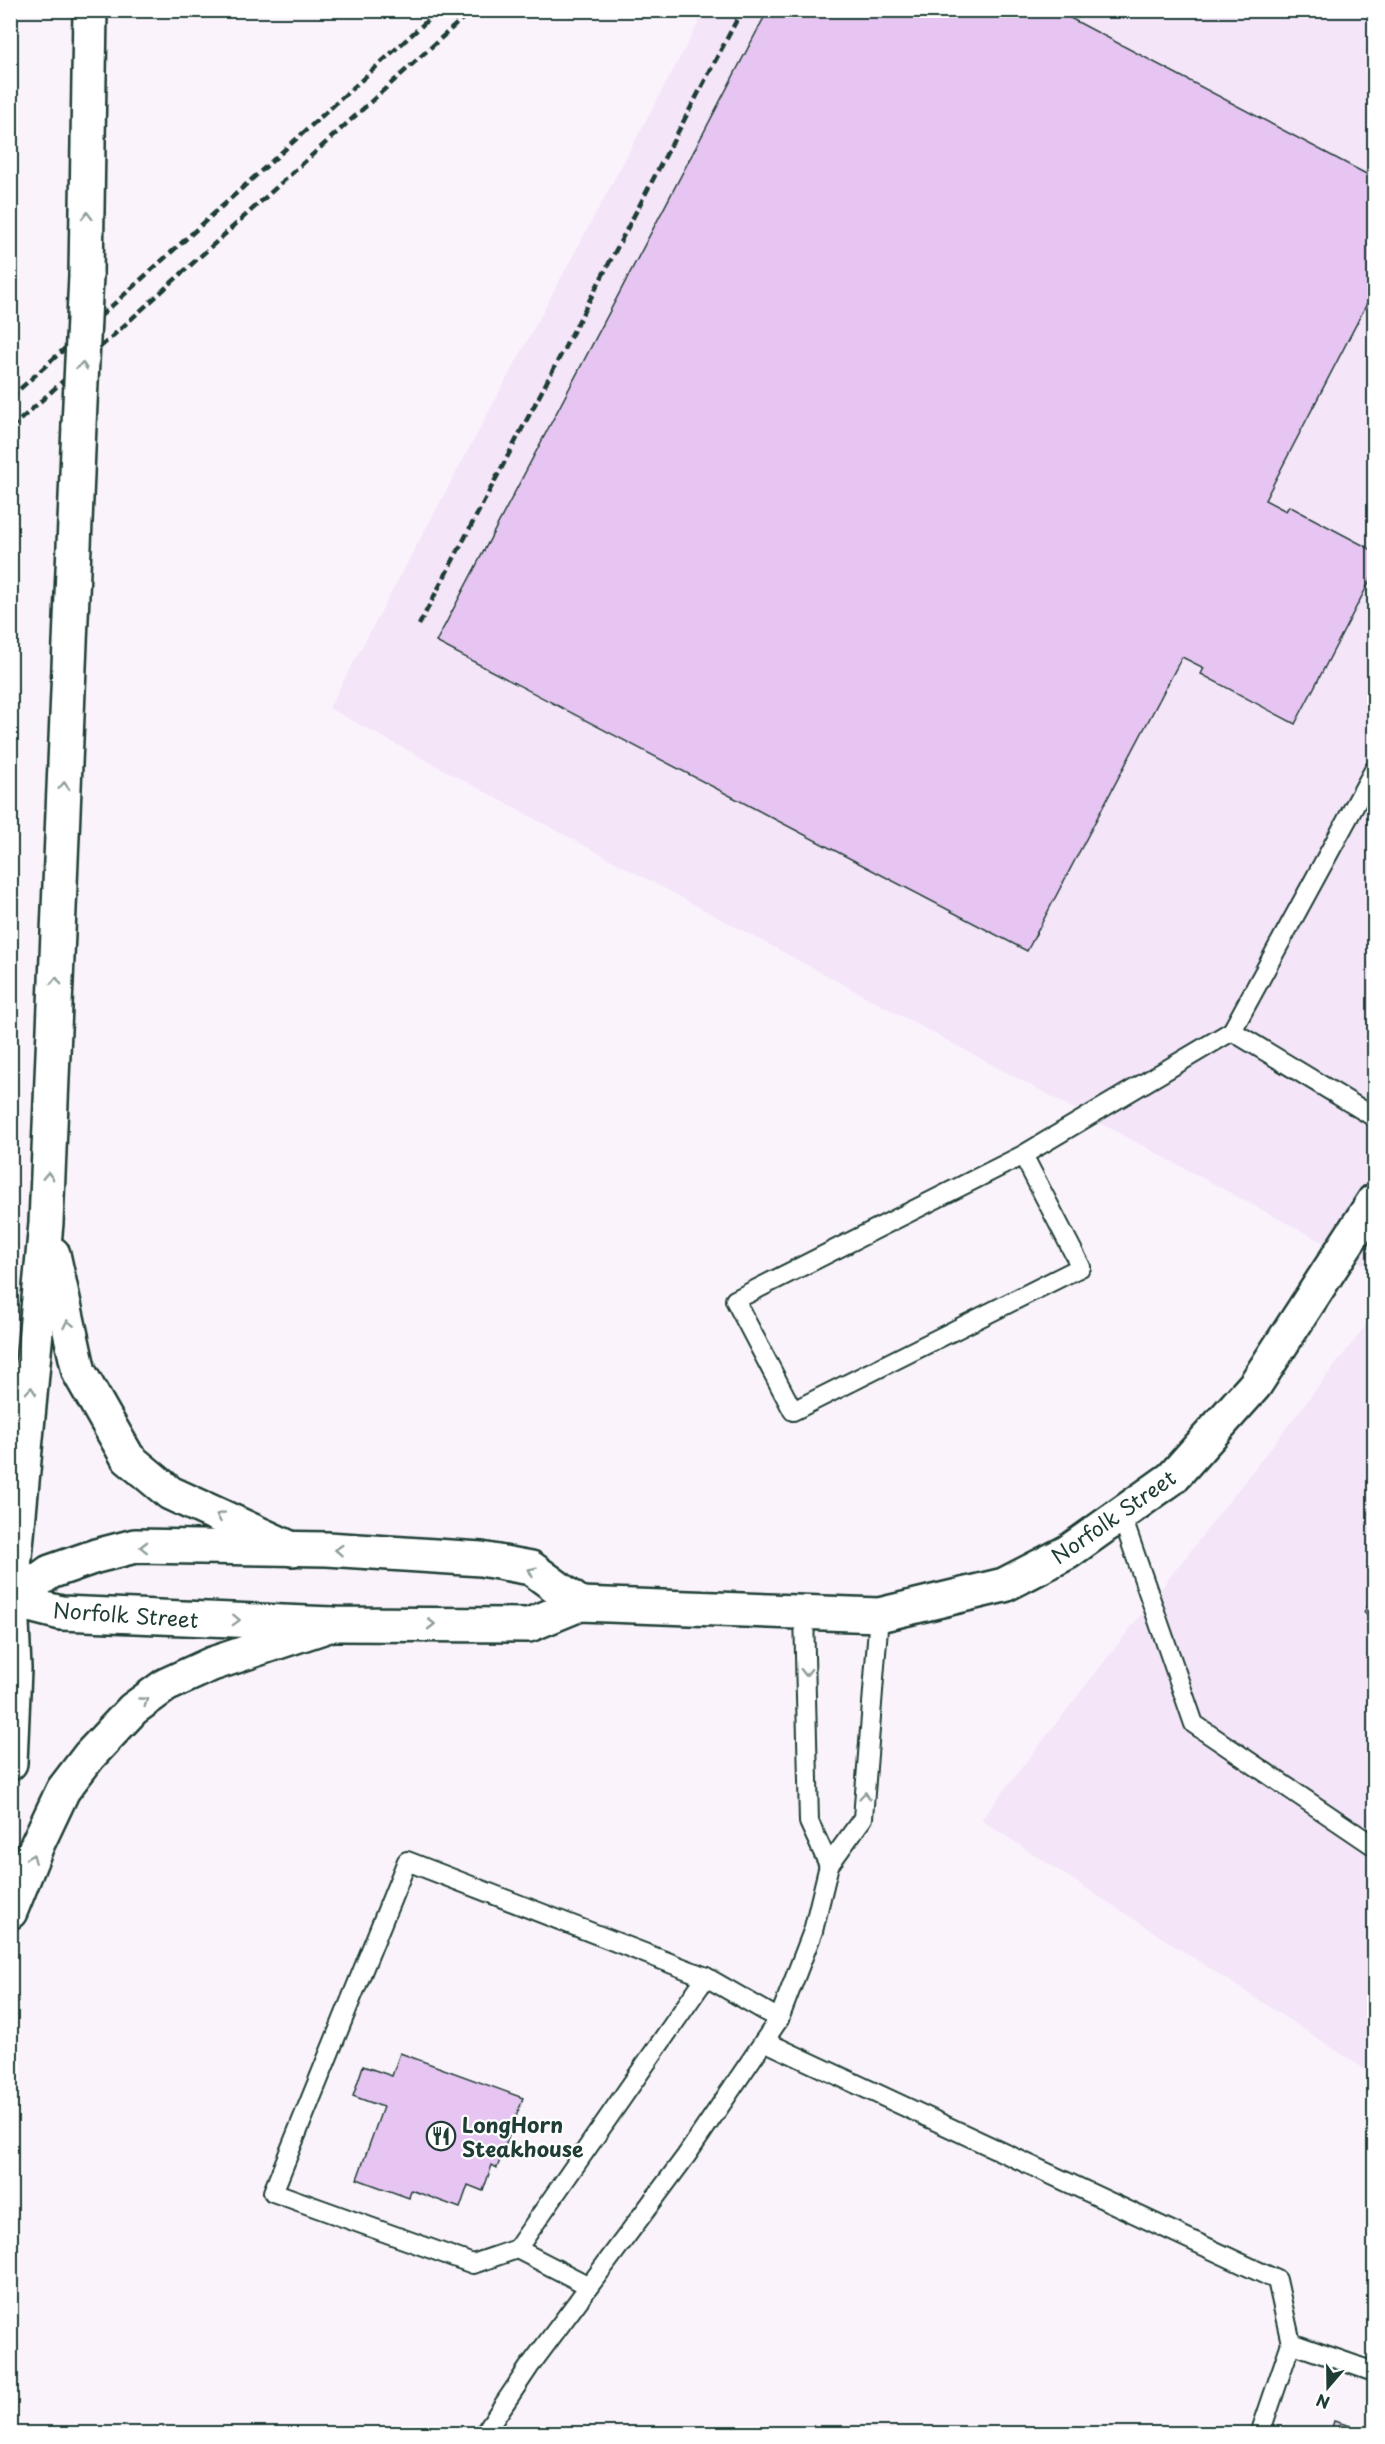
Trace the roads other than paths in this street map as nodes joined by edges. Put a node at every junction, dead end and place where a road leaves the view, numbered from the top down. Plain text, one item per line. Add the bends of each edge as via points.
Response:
1 (90, 10) edge
2 (1374, 770) edge
3 (1232, 1031) junction
4 (1374, 1117) edge
5 (1023, 1155) junction
6 (1374, 1201) edge
7 (46, 1223) junction
8 (1121, 1514) junction
9 (292, 1549) junction
10 (11, 1600) edge
11 (580, 1604) junction
12 (804, 1613) junction
13 (879, 1615) junction
14 (332, 1624) junction
15 (10, 1763) edge
16 (1374, 1846) edge
17 (829, 1865) junction
18 (10, 1912) edge
19 (706, 1977) junction
20 (779, 2019) junction
21 (764, 2042) junction
22 (517, 2249) junction
23 (589, 2286) junction
24 (1291, 2343) junction
25 (1374, 2372) edge
26 (484, 2433) edge
27 (1260, 2433) edge

7 -> 1 main road, bridge via 86,275
2 - 3 lane
3 - 4 lane
3 - 5 lane
5 - 5 lane via 735,1300 794,1411 1081,1267
6 - 8 main road, Norfolk Street via 1255,1385 1172,1478
9 -> 7 main road via 170,1493 128,1458 79,1372
10 -> 7 main road
8 - 13 main road, Norfolk Street via 1068,1552 1004,1585
8 - 16 lane via 1194,1724
9 -> 10 main road, Norfolk Street via 135,1546 50,1572
11 -> 9 main road, Norfolk Street via 531,1568 481,1559
10 -> 14 main road, Norfolk Street via 61,1613
10 - 15 main road via 14,1669
11 - 12 main road, Norfolk Street
14 -> 11 main road, Norfolk Street via 529,1625
12 - 13 main road, Norfolk Street
12 -> 17 lane via 809,1822
17 -> 13 lane via 863,1818
18 -> 14 main road via 63,1790 133,1709 166,1685 212,1664
17 - 20 lane via 813,1931
19 - 20 lane
19 - 22 lane
19 - 22 lane via 406,1861 273,2192 473,2264
20 - 21 lane
21 - 23 lane via 687,2156
21 - 24 lane via 1277,2280
22 - 23 lane
23 - 26 lane
24 - 25 lane
24 - 27 lane

